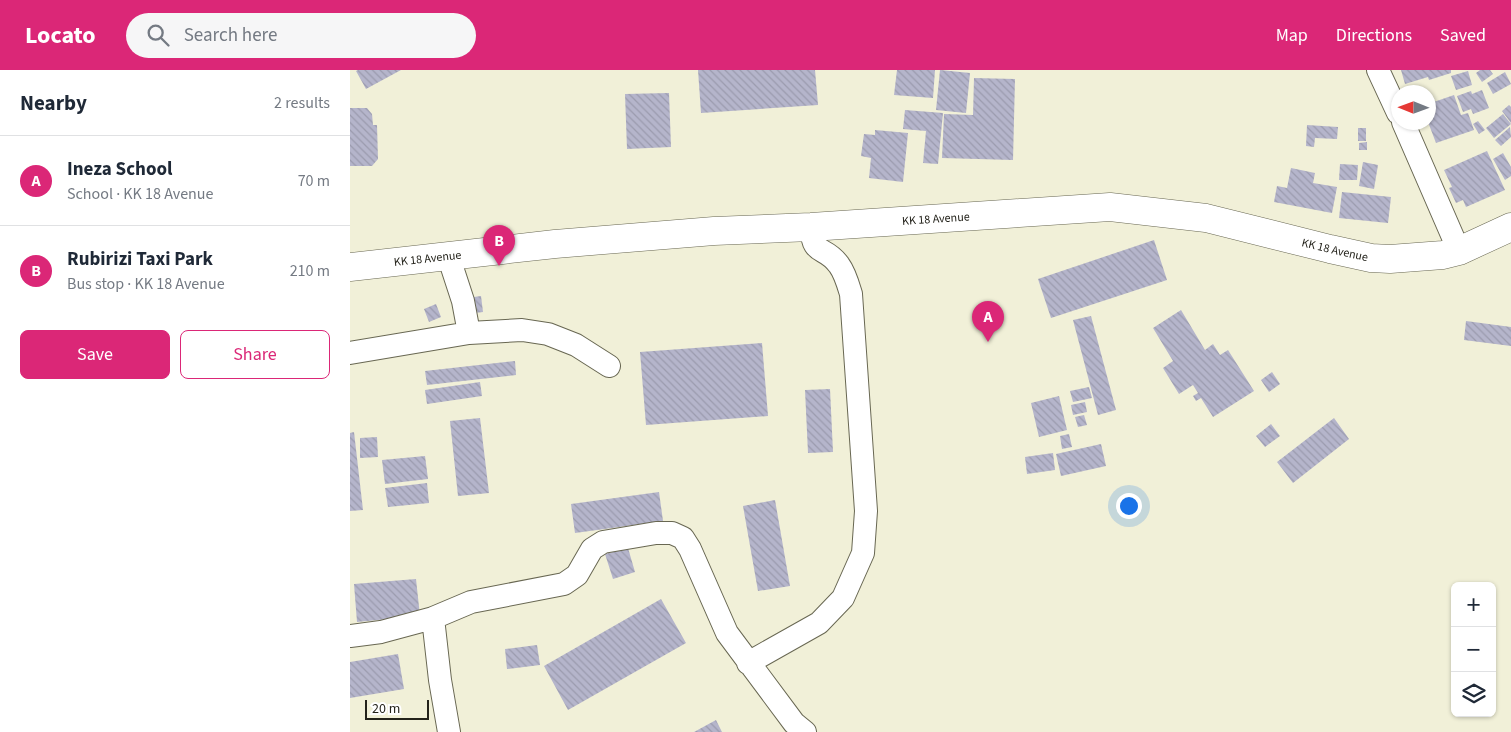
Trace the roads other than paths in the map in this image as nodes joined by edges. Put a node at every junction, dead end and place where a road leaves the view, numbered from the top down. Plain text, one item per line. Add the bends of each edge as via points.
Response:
1 (1378, 70) edge
2 (1391, 99) edge
3 (1406, 130) edge
4 (811, 227) junction
5 (1511, 227) edge
6 (1459, 251) junction
7 (448, 255) junction
8 (350, 267) edge
9 (470, 333) junction
10 (350, 353) edge
11 (609, 366) dead end
12 (433, 618) junction
13 (350, 636) edge
14 (748, 663) junction
15 (450, 732) edge
16 (805, 732) edge

1 - 2 street
3 - 6 street
4 - 6 main road, KK 18 Avenue via 1110,207 1206,218 1371,258 1420,258
4 - 7 main road, KK 18 Avenue via 714,231
4 - 14 street via 813,244 839,264 851,294 866,511 863,553 843,598 819,623
5 - 6 main road, KK 18 Avenue
7 - 8 main road, KK 18 Avenue
7 - 9 street
9 - 10 street
9 - 11 street via 522,330 548,334 576,345
12 - 13 street via 381,632
12 - 14 street via 471,602 564,584 577,575 592,549 603,542 672,533 683,538 690,549 727,632
12 - 15 street
14 - 16 street

